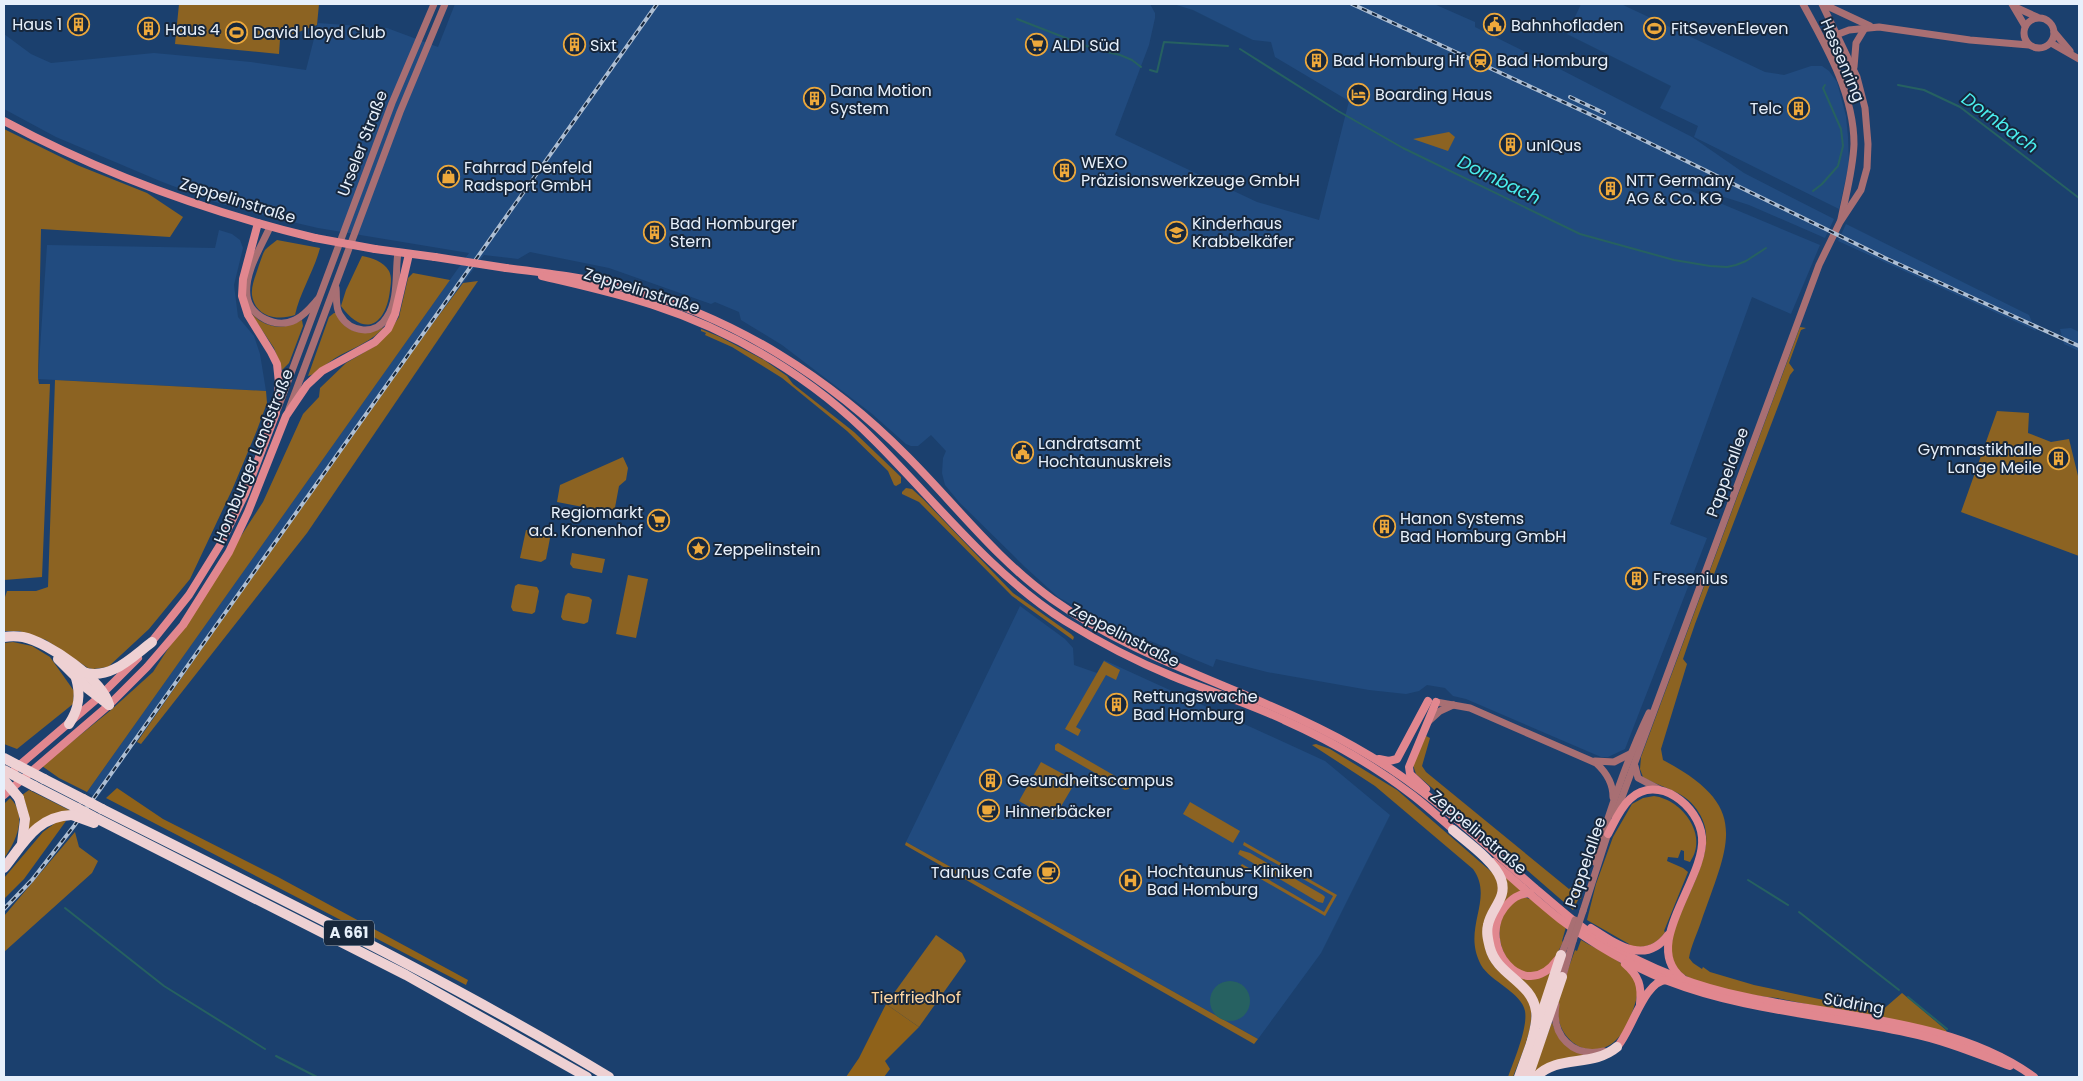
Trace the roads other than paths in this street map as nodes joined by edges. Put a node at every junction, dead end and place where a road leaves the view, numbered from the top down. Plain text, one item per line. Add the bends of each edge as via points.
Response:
1 (434, 4) edge
2 (444, 4) edge
3 (1803, 4) edge
4 (1822, 4) edge
5 (2014, 5) edge
6 (2038, 18) junction
7 (2025, 26) junction
8 (1869, 27) junction
9 (2054, 32) junction
10 (1838, 34) junction
11 (2024, 36) junction
12 (1822, 40) junction
13 (2004, 43) junction
14 (2051, 43) junction
15 (2029, 45) junction
16 (2072, 53) junction
17 (2079, 59) edge
18 (1854, 70) junction
19 (4, 121) edge
20 (1840, 222) junction
21 (258, 223) junction
22 (270, 227) junction
23 (398, 252) junction
24 (409, 254) junction
25 (506, 268) junction
26 (336, 283) junction
27 (321, 295) junction
28 (276, 413) junction
29 (286, 416) junction
30 (4, 637) edge
31 (152, 642) junction
32 (1668, 672) junction
33 (79, 675) junction
34 (101, 695) junction
35 (1432, 702) junction
36 (1455, 704) junction
37 (109, 705) junction
38 (69, 724) junction
39 (1425, 726) junction
40 (1630, 754) junction
41 (5, 756) edge
42 (1372, 757) junction
43 (1588, 759) junction
44 (1635, 763) junction
45 (4, 770) edge
46 (4, 779) edge
47 (1663, 791) junction
48 (4, 795) edge
49 (1613, 800) junction
50 (74, 812) junction
51 (1453, 830) junction
52 (1472, 834) junction
53 (1608, 834) junction
54 (20, 846) junction
55 (4, 868) edge
56 (1530, 893) junction
57 (1581, 909) junction
58 (1565, 914) junction
59 (1671, 932) junction
60 (1570, 940) junction
61 (1561, 955) junction
62 (1618, 957) junction
63 (1662, 972) joint
64 (1562, 977) junction
65 (1667, 980) junction
66 (1686, 981) junction
67 (1640, 1006) junction
68 (1966, 1042) junction
69 (1531, 1045) junction
70 (1617, 1047) junction
71 (1973, 1052) junction
72 (587, 1077) edge
73 (608, 1077) edge
74 (1519, 1077) edge
75 (1528, 1077) edge
76 (1536, 1077) edge
77 (2034, 1077) edge

1 - 27 street, Urseler Straße via 392,103
2 - 26 street, Urseler Straße
3 - 12 street, Hessenring
4 - 8 street
4 - 10 street, Hessenring
5 - 6 street
5 - 7 street
6 - 7 street
6 - 9 street via 2049,21
7 - 11 street
8 - 10 street
8 - 13 street via 1892,27
8 - 18 street via 1856,44
9 - 14 street
9 - 16 street
10 - 12 street
10 - 18 street, Hessenring
11 - 13 street
11 - 15 street
12 - 20 street, Hessenring via 1844,91 1853,130 1851,172
13 - 15 street
14 - 15 street via 2040,49
14 - 16 street
16 - 17 street
18 - 20 street, Hessenring via 1867,124 1867,168 1860,190
19 - 21 main road, Zeppelinstraße via 121,175
20 - 32 street, Pappelallee via 1813,282
21 - 22 main road, Zeppelinstraße
21 - 28 main road via 243,279 242,296 248,315 277,364
22 - 23 main road, Zeppelinstraße, bridge
22 - 27 street via 249,280 247,296 254,312 275,323 292,322 307,312
23 - 24 main road, Zeppelinstraße
23 - 26 street via 390,312 376,328 356,329 346,323 337,308
24 - 25 main road, Zeppelinstraße, bridge
24 - 29 main road via 396,314 388,329 375,342 322,371 307,385
25 - 42 main road, Zeppelinstraße via 582,278 644,294 718,322 775,352 864,415 1036,588 1127,644 1314,725
25 - 51 main road, Zeppelinstraße via 656,305 714,328 755,350 811,386 857,423 974,546 1013,582 1058,616 1148,666 1322,738 1391,779
26 - 29 street, Homburger Landstraße
27 - 28 street, Homburger Landstraße
28 - 31 main road, Homburger Landstraße via 245,494 220,545 189,595
29 - 37 main road, Homburger Landstraße via 229,552 183,624
30 - 33 highway via 24,638 46,647
31 - 33 highway via 112,672
31 - 34 main road, Homburger Landstraße
32 - 40 street, Pappelallee
32 - 44 street, Pappelallee
33 - 34 highway
33 - 38 highway via 78,706
34 - 37 highway
34 - 38 main road, Homburger Landstraße
35 - 36 street
35 - 39 main road
35 - 42 main road via 1397,758 1389,762
36 - 39 street via 1440,711
36 - 43 street
37 - 48 main road, Homburger Landstraße
38 - 46 main road, Homburger Landstraße
39 - 52 main road via 1412,756 1410,774
40 - 43 street via 1606,763
40 - 49 street, Pappelallee
41 - 73 highway, A 661, bridge via 24,769 491,1009
42 - 52 main road, Zeppelinstraße via 1425,794
43 - 49 street via 1608,776
44 - 47 street via 1638,778
44 - 53 street, Pappelallee
45 - 50 highway, A 661, bridge
46 - 54 highway, bridge via 19,798 25,818
47 - 53 main road via 1647,790 1629,799
47 - 59 main road via 1678,798 1692,812 1700,827 1702,842 1698,863
49 - 57 street, Pappelallee
50 - 54 highway via 44,822
50 - 72 highway, A 661, bridge via 132,836 406,976
51 - 56 main road, Zeppelinstraße
51 - 69 highway via 1500,877 1503,894 1488,924 1490,951 1496,962 1524,986 1535,1005 1537,1015
52 - 58 main road, Zeppelinstraße
53 - 57 street, Pappelallee
54 - 55 highway
56 - 61 main road via 1514,897 1500,916 1496,939 1502,958 1517,973 1535,976 1549,970
56 - 62 main road, Zeppelinstraße via 1565,922
57 - 60 street, Pappelallee, bridge
58 - 59 main road via 1638,952 1658,946
58 - 63 main road, Zeppelinstraße via 1602,941
59 - 66 main road via 1667,946 1669,962
60 - 61 street, Pappelallee
60 - 64 street, Pappelallee
61 - 69 highway
62 - 65 main road, Zeppelinstraße
62 - 67 main road via 1634,971 1639,981
63 - 66 main road, Südring
64 - 70 street, Pappelallee via 1554,1016 1562,1038 1572,1047 1591,1052
64 - 75 highway
65 - 67 main road via 1654,985
65 - 71 main road, Südring via 1717,997 1915,1034
66 - 68 main road, Südring via 1746,998 1916,1028
67 - 70 main road
68 - 71 main road
68 - 77 main road, Südring via 1994,1053
69 - 74 highway
70 - 76 highway via 1598,1059 1556,1065
71 - 77 main road, Südring

